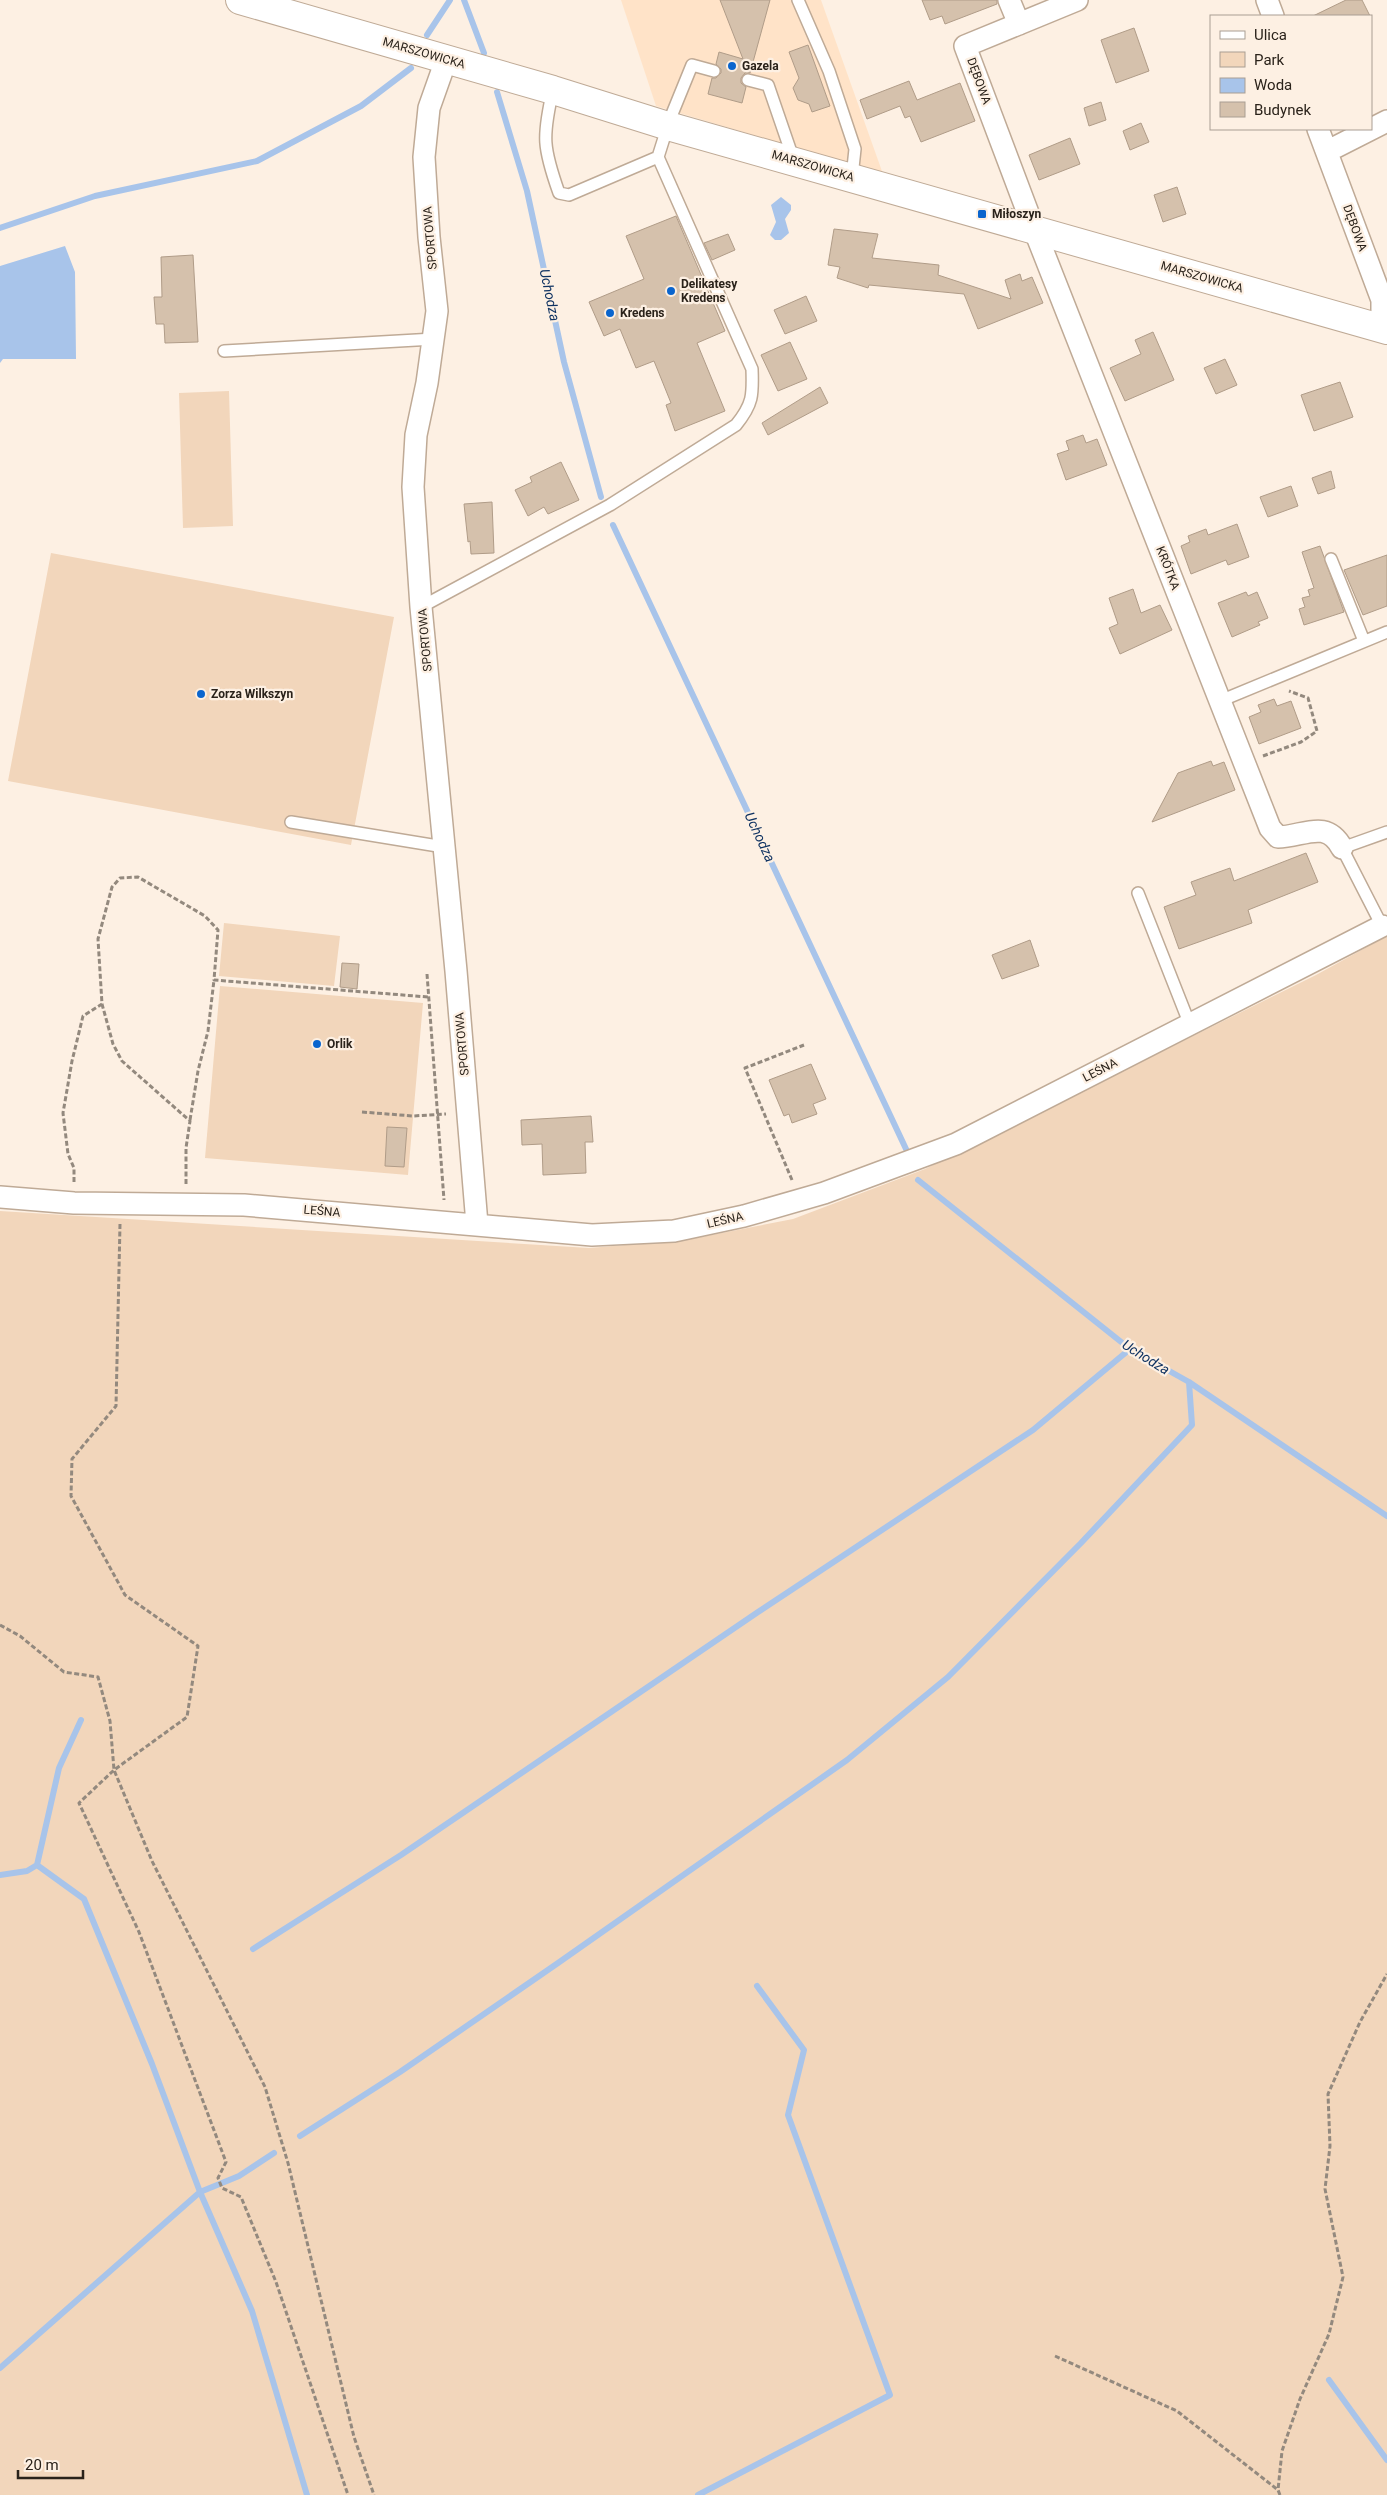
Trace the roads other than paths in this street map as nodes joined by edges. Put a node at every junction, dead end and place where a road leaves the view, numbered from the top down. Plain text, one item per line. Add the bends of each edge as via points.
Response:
1 (240, 0) edge
2 (798, 0) edge
3 (1009, 0) edge
4 (1077, 0) edge
5 (1267, 0) edge
6 (1273, 15) edge
7 (1019, 24) junction
8 (446, 60) junction
9 (714, 71) dead end
10 (748, 80) dead end
11 (552, 90) junction
12 (1387, 122) edge
13 (668, 126) junction
14 (1372, 129) edge
15 (1318, 130) edge
16 (1371, 130) edge
17 (1328, 151) junction
18 (658, 157) junction
19 (790, 159) junction
20 (852, 177) junction
21 (1034, 229) junction
22 (1385, 329) edge
23 (434, 339) junction
24 (224, 351) dead end
25 (1331, 559) dead end
26 (421, 607) junction
27 (1387, 632) edge
28 (1364, 641) junction
29 (1220, 701) junction
30 (292, 822) dead end
31 (1387, 832) edge
32 (444, 847) junction
33 (1342, 848) junction
34 (1138, 893) dead end
35 (1384, 924) edge
36 (1190, 1025) junction
37 (0, 1197) edge
38 (476, 1224) junction

1 - 8 street, MARSZOWICKA
2 - 20 lane via 829,71 855,149
3 - 7 street
4 - 7 street, DĘBOWA
5 - 6 street
7 - 21 street, DĘBOWA via 965,46
8 - 11 street, MARSZOWICKA
8 - 23 street, SPORTOWA via 429,108 424,157 437,311
9 - 13 lane via 692,65
10 - 19 lane via 768,85 791,152
11 - 13 street, MARSZOWICKA
11 - 18 lane via 544,127 546,158 559,194 569,195
12 - 14 street
13 - 18 lane
13 - 19 street, MARSZOWICKA
15 - 17 street, DĘBOWA
16 - 17 street
17 - 22 street, DĘBOWA via 1382,300
18 - 26 lane via 752,369 753,395 747,411 736,425 610,505
19 - 20 street, MARSZOWICKA
20 - 21 street, MARSZOWICKA
21 - 22 street, MARSZOWICKA
21 - 29 street, KRÓTKA
23 - 24 lane
23 - 26 street, SPORTOWA via 416,435 413,487
25 - 28 lane
26 - 32 street, SPORTOWA
27 - 28 lane
28 - 29 lane
29 - 33 street, KRÓTKA via 1270,828 1278,837 1324,831 1337,839
30 - 32 lane
31 - 33 lane
32 - 38 street, SPORTOWA
33 - 35 lane
34 - 36 lane
35 - 36 street, LEŚNA
36 - 38 street, LEŚNA via 956,1144 899,1167 744,1216 674,1231 592,1236
37 - 38 street, LEŚNA via 74,1202 244,1205

